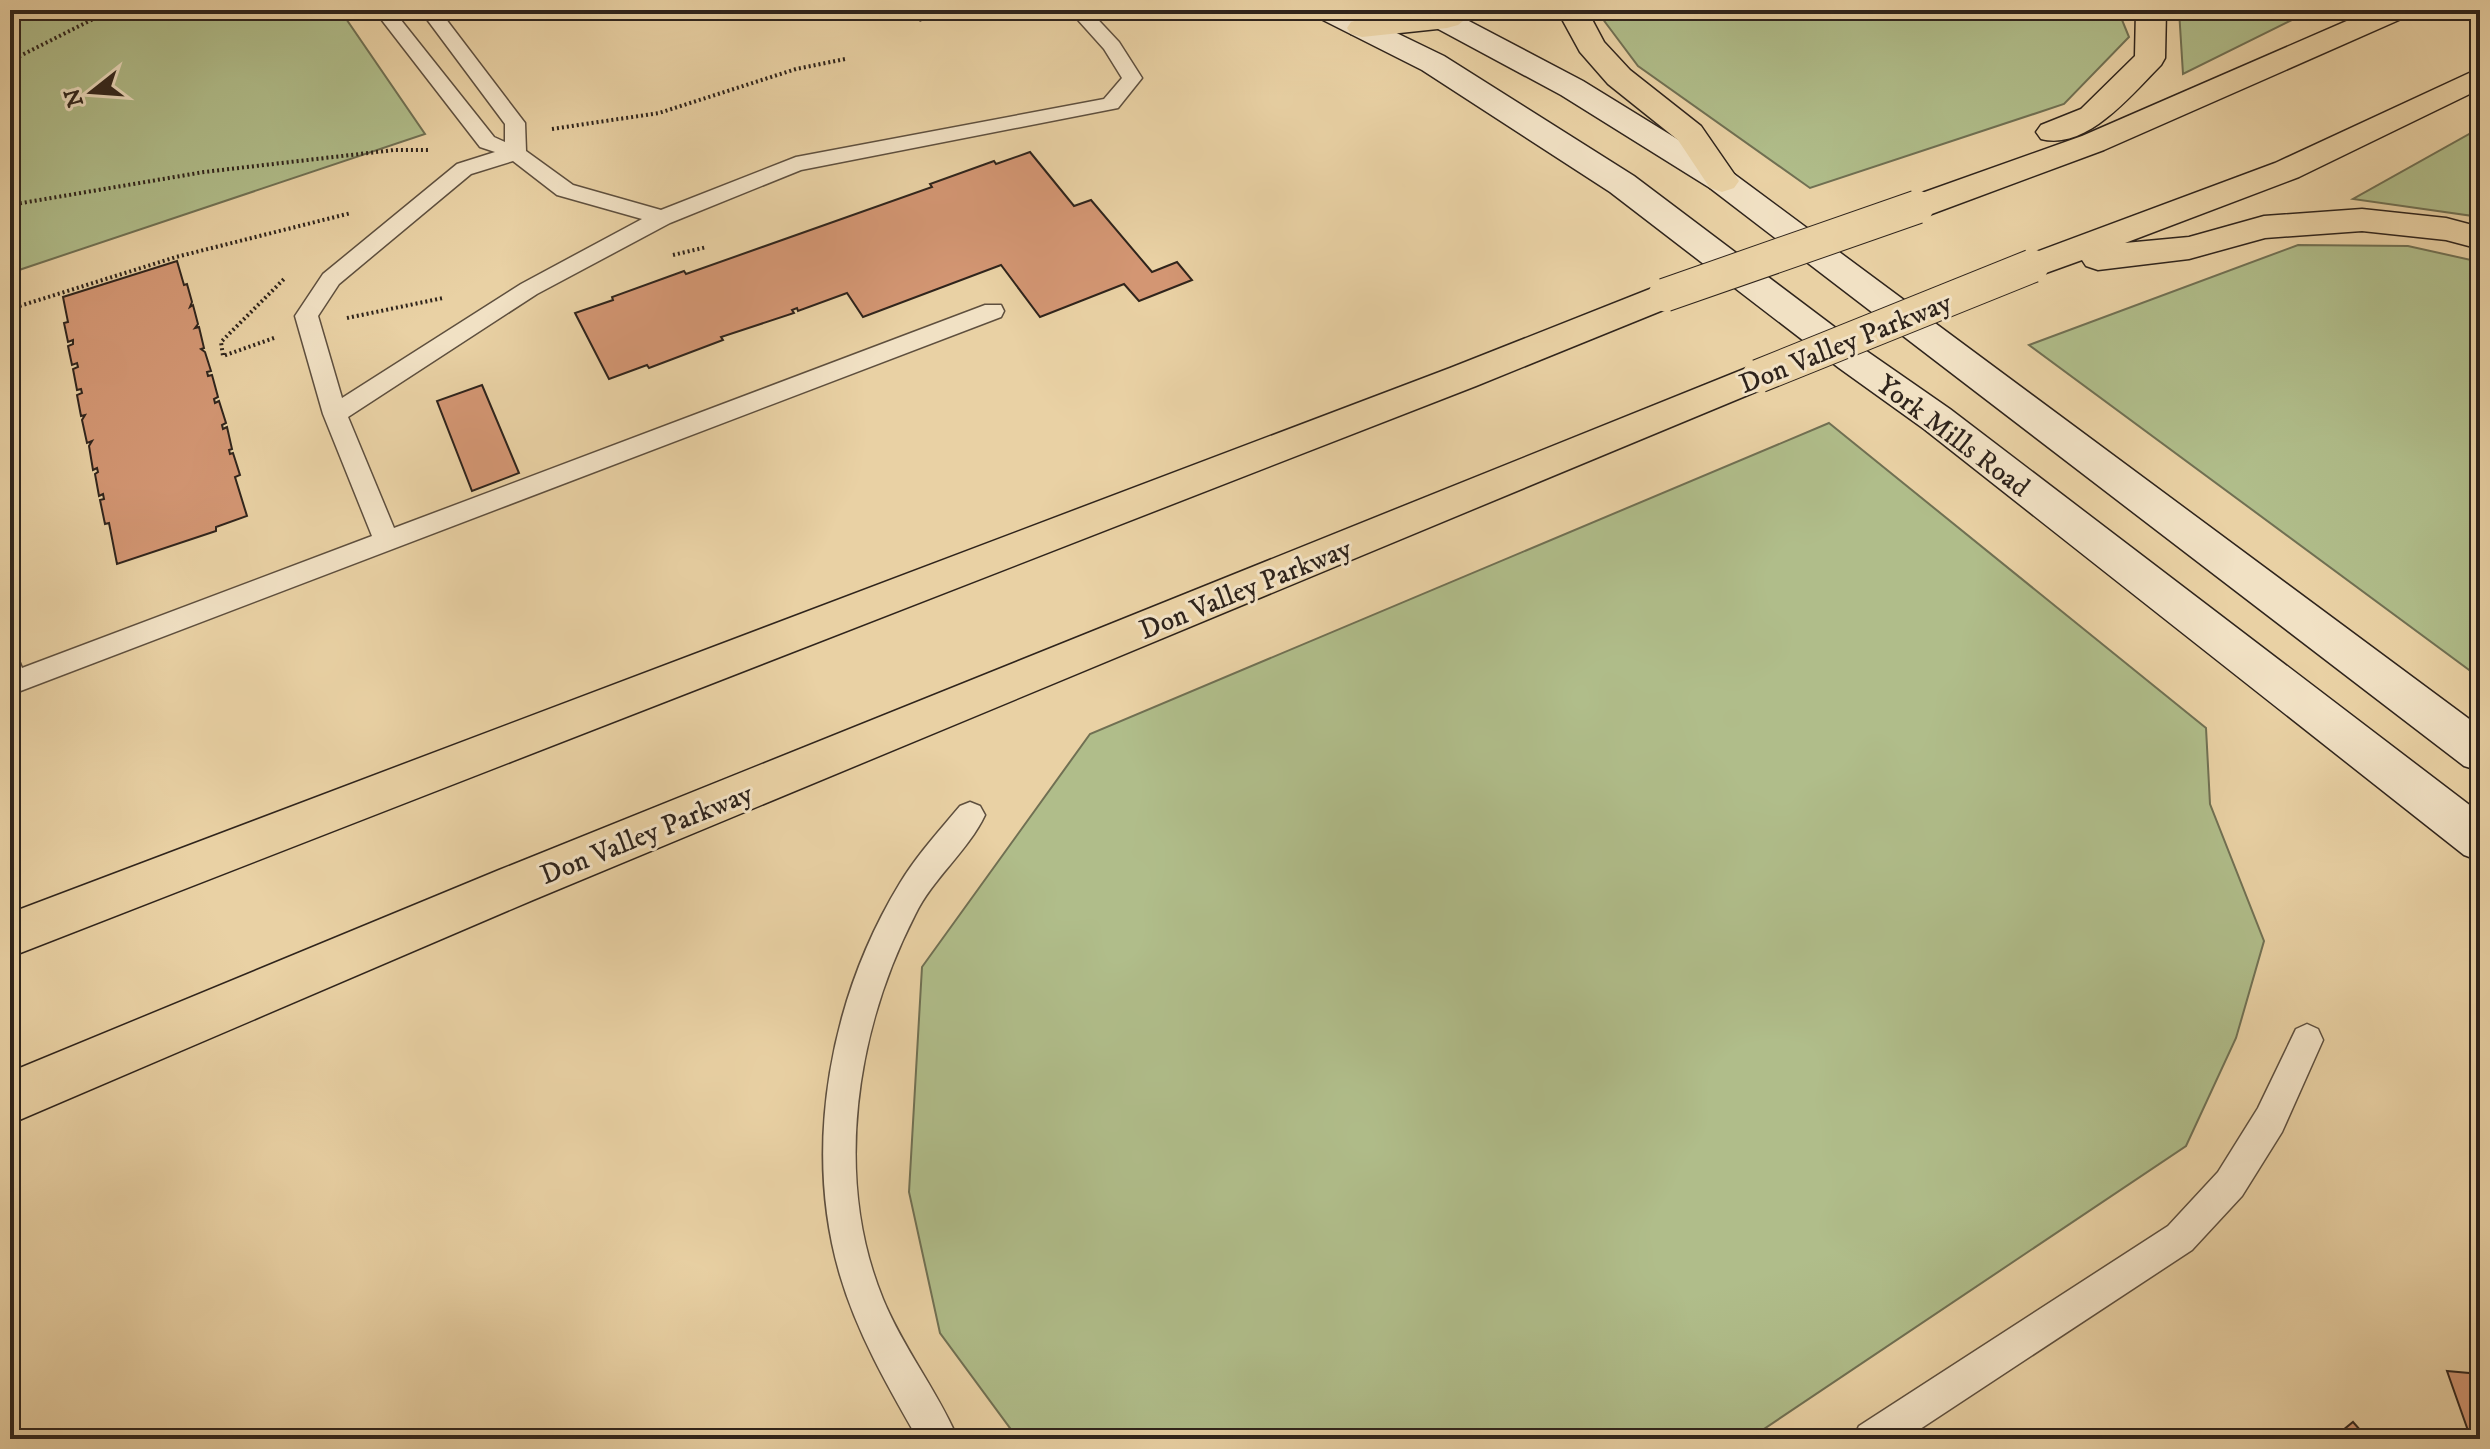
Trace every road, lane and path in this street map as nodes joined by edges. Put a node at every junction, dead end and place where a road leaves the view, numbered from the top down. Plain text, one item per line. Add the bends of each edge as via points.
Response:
1 (111, 10) edge
2 (383, 10) edge
3 (429, 10) edge
4 (945, 10) edge
5 (1078, 10) edge
6 (1326, 10) edge
7 (1572, 10) edge
8 (2151, 10) edge
9 (2397, 10) edge
10 (1445, 13) edge
11 (919, 20) dead end
12 (1362, 28) junction
13 (845, 59) dead end
14 (10, 61) edge
15 (2480, 77) edge
16 (436, 151) dead end
17 (517, 155) junction
18 (1722, 181) junction
19 (10, 205) edge
20 (1917, 207) junction
21 (351, 213) dead end
22 (662, 218) junction
23 (2480, 238) edge
24 (2032, 266) junction
25 (10, 309) edge
26 (993, 311) dead end
27 (335, 414) junction
28 (387, 541) junction
29 (10, 671) edge
30 (2480, 752) edge
31 (970, 815) dead end
32 (2480, 840) edge
33 (10, 935) edge
34 (2307, 1040) dead end
35 (10, 1098) edge
36 (939, 1439) edge
37 (1872, 1439) edge

1 - 14 path
2 - 17 lane via 487,142
3 - 17 lane via 515,123
4 - 11 path
5 - 22 lane via 1112,46 1132,78 1111,104 796,164
6 - 12 main road, York Mills Road
7 - 18 highway via 1591,46 1619,77 1690,133
8 - 20 highway via 2150,58 2092,116 2016,146
9 - 20 highway via 2093,143
10 - 12 highway
10 - 18 main road
12 - 32 main road, York Mills Road via 1433,63 1622,184 1937,419
13 - 17 path via 796,69 659,113 541,131
15 - 24 highway, Don Valley Parkway via 2287,170
16 - 19 path via 394,150 204,172
17 - 22 lane via 565,190
17 - 27 lane via 464,169 331,279 306,316
18 - 30 main road
20 - 33 highway, bridge via 1665,295
21 - 25 path via 176,257
22 - 27 lane via 529,289
23 - 24 highway via 2362,220 2264,227 2189,248
24 - 35 highway, Don Valley Parkway, bridge via 516,885
26 - 28 lane
27 - 28 lane
28 - 29 lane via 12,684
31 - 36 lane via 907,900 881,953 856,1017 843,1099 840,1184 853,1260 881,1337
34 - 37 lane via 2270,1120 2230,1184 2180,1238

